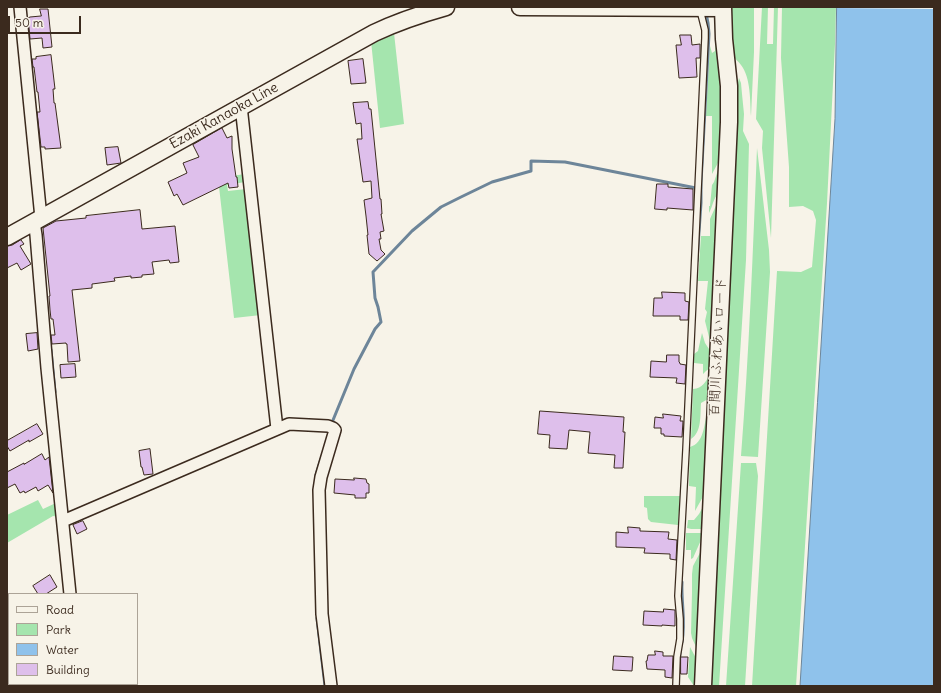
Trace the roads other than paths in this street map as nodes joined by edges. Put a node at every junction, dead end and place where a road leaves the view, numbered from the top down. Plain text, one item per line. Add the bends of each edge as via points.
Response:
1 (20, 7) edge
2 (446, 7) edge
3 (520, 7) edge
4 (700, 8) edge
5 (723, 8) edge
6 (241, 106) junction
7 (37, 220) junction
8 (7, 237) edge
9 (277, 429) junction
10 (66, 519) junction
11 (70, 593) edge
12 (331, 686) edge
13 (676, 686) edge
14 (703, 686) edge

1 - 7 street
2 - 6 main road, Ezaki Kanaoka Line via 409,18 374,33
3 - 4 main road
4 - 5 main road
4 - 13 lane via 705,38 678,596 680,639
5 - 14 main road, 百間川ふれあいロード via 729,122
6 - 7 main road, Ezaki Kanaoka Line
6 - 9 street
7 - 8 main road, Ezaki Kanaoka Line
7 - 10 street via 48,375
9 - 10 street
9 - 12 street via 289,424 330,427 335,430 319,490 322,614
10 - 11 street

